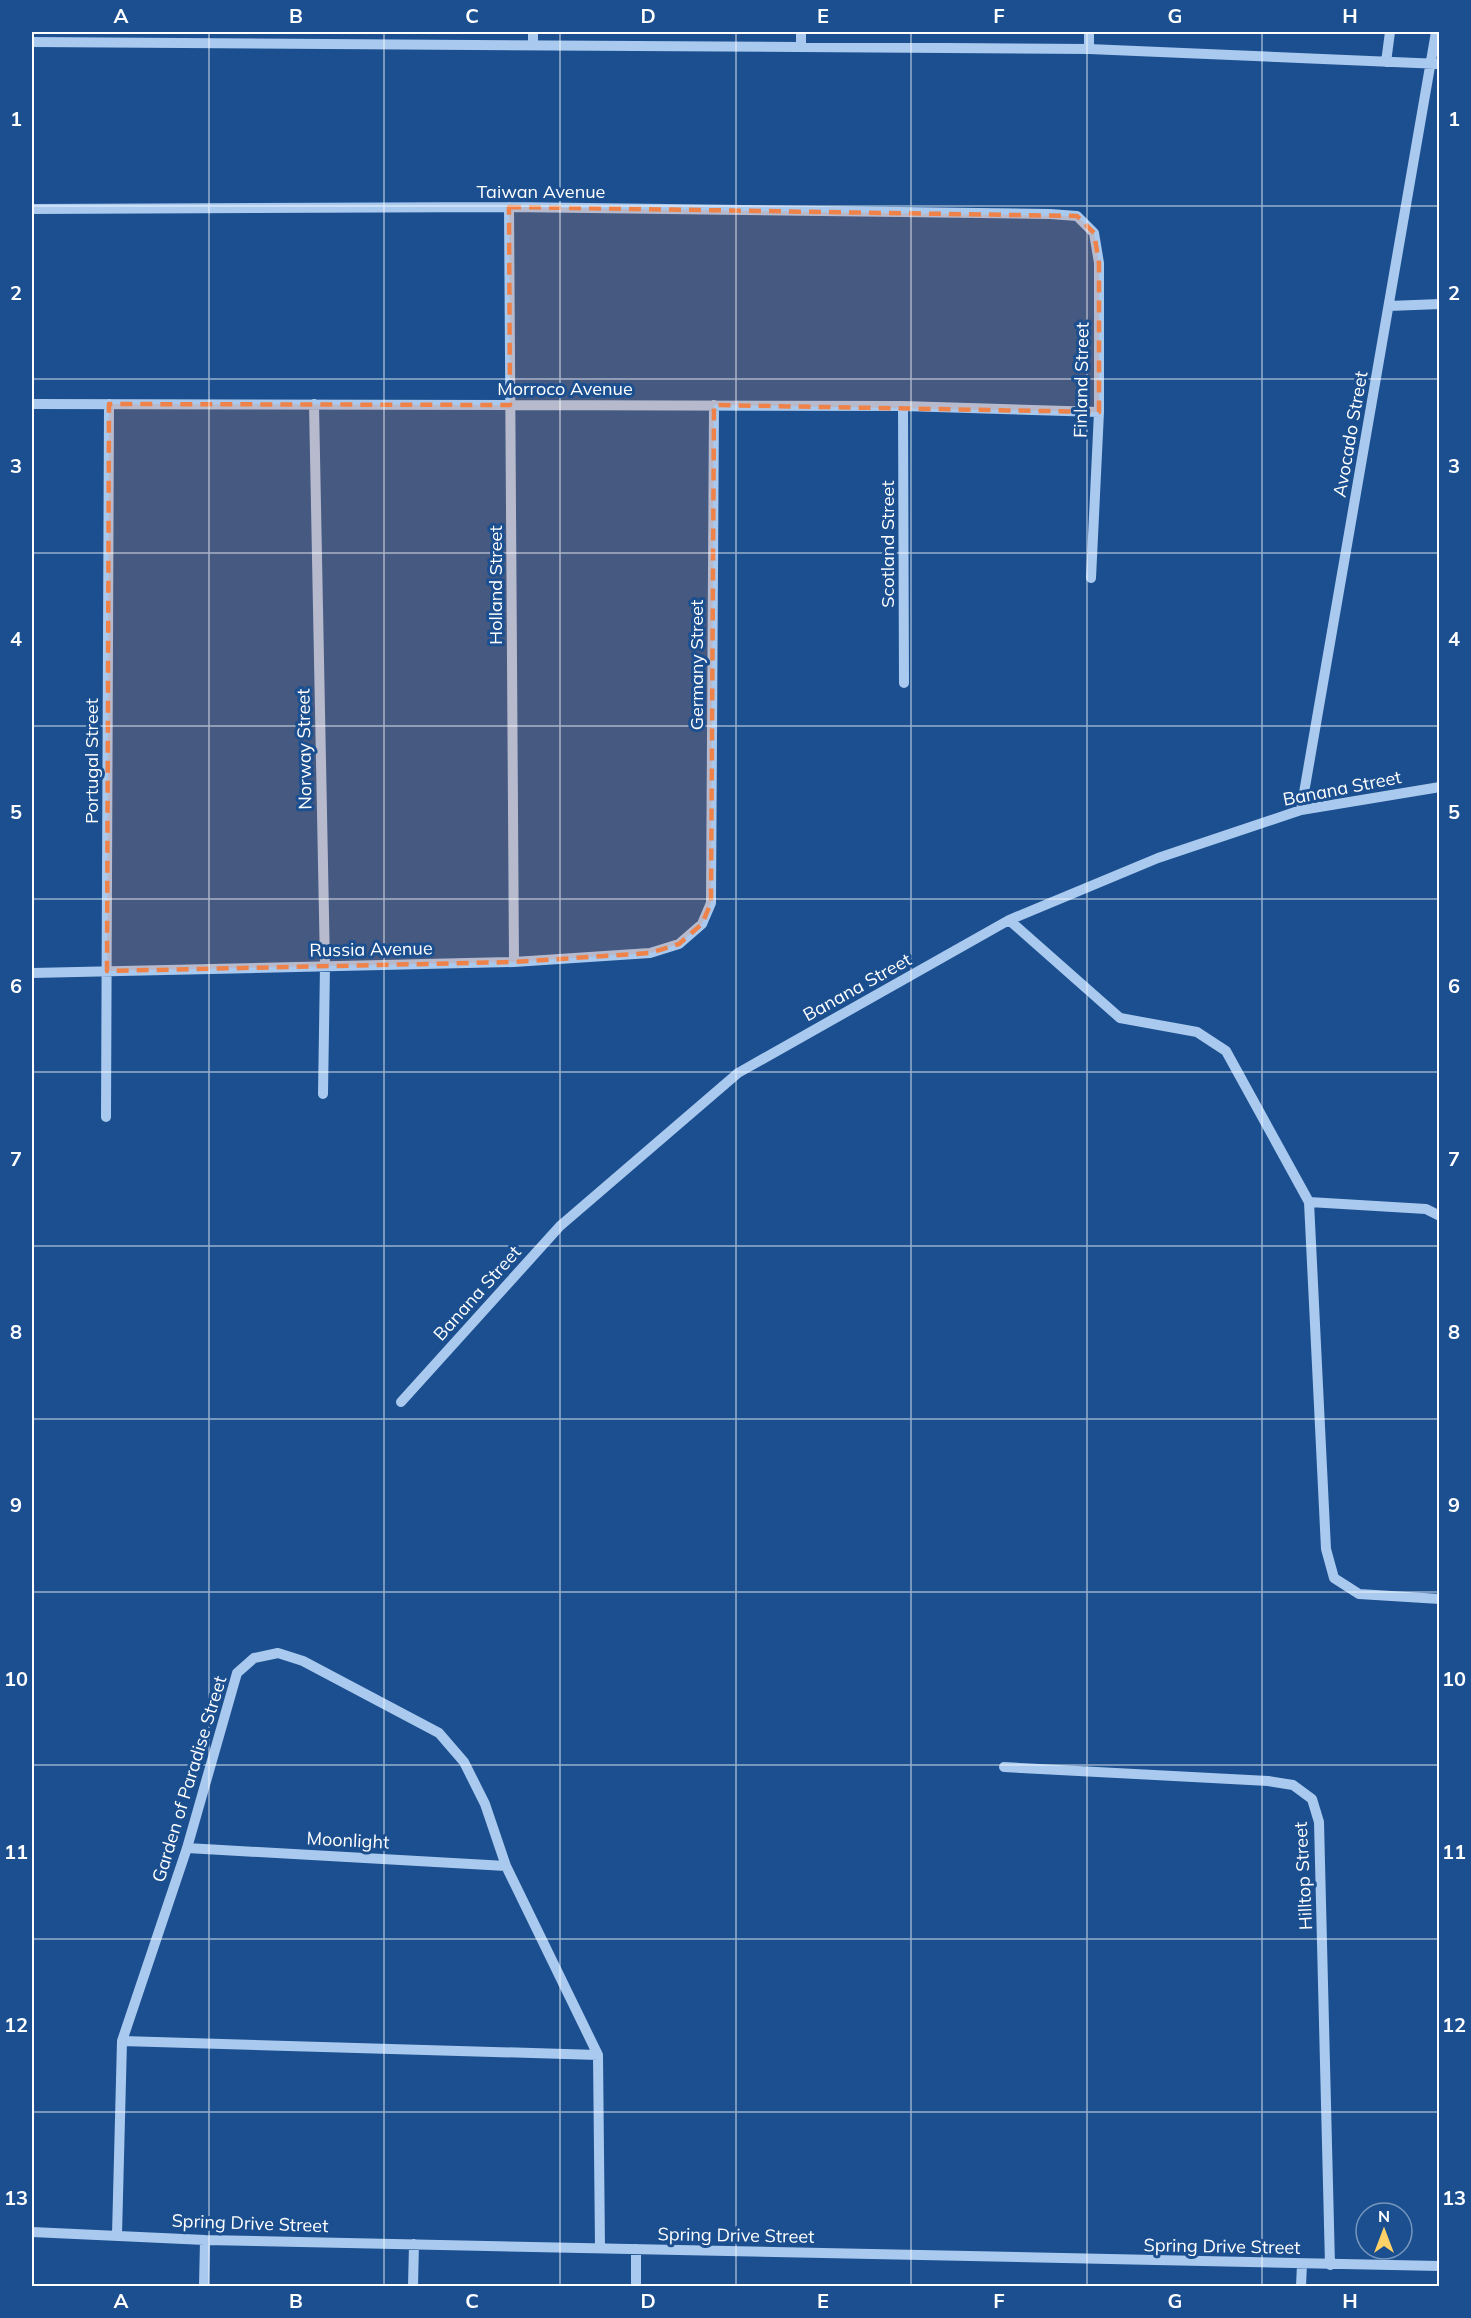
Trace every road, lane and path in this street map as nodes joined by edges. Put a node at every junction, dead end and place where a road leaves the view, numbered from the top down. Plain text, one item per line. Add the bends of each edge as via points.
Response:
1 (281, 32) edge
2 (533, 32) edge
3 (801, 32) edge
4 (1089, 32) edge
5 (1390, 32) edge
6 (1436, 32) edge
7 (32, 42) edge
8 (281, 44) junction
9 (532, 45) junction
10 (801, 48) junction
11 (1089, 49) junction
12 (1386, 62) junction
13 (1435, 64) edge
14 (509, 207) junction
15 (32, 208) edge
16 (1050, 214) joint
17 (1440, 304) edge
18 (1389, 306) junction
19 (32, 404) edge
20 (109, 404) junction
21 (314, 404) junction
22 (510, 405) junction
23 (714, 405) junction
24 (903, 406) junction
25 (1098, 412) junction
26 (1091, 578) dead end
27 (904, 683) dead end
28 (1440, 787) edge
29 (1301, 810) junction
30 (1009, 920) junction
31 (702, 924) joint
32 (514, 962) junction
33 (325, 966) junction
34 (107, 971) junction
35 (32, 973) edge
36 (323, 1094) dead end
37 (106, 1117) dead end
38 (1309, 1202) junction
39 (1440, 1216) edge
40 (401, 1402) dead end
41 (1440, 1599) edge
42 (1004, 1767) dead end
43 (187, 1848) junction
44 (506, 1866) junction
45 (122, 2041) junction
46 (598, 2055) junction
47 (32, 2232) edge
48 (117, 2235) junction
49 (205, 2240) junction
50 (414, 2244) junction
51 (600, 2248) junction
52 (636, 2249) junction
53 (1302, 2264) junction
54 (1330, 2265) junction
55 (1440, 2266) edge
56 (204, 2286) edge
57 (413, 2286) edge
58 (636, 2286) edge
59 (1301, 2286) edge

1 - 8 street
2 - 9 street
3 - 10 street
4 - 11 street
5 - 12 street
6 - 13 street, Avocado Street
7 - 8 street
8 - 9 street
9 - 10 street
10 - 11 street
11 - 12 street
12 - 13 street
13 - 18 street, Avocado Street
14 - 15 street, Taiwan Avenue
14 - 16 street, Taiwan Avenue
14 - 22 street, Holland Street
16 - 25 street, Finland Street via 1077,216 1094,233 1098,262
17 - 18 street
18 - 29 street, Avocado Street
19 - 20 street, Morroco Avenue
20 - 21 street, Morroco Avenue
20 - 34 street, Portugal Street
21 - 22 street, Morroco Avenue
21 - 33 street, Norway Street
22 - 23 street, Morroco Avenue
22 - 32 street, Holland Street
23 - 24 street, Morroco Avenue
23 - 31 street, Germany Street via 711,903
24 - 25 street, Morroco Avenue
24 - 27 street, Scotland Street
25 - 26 street, Finland Street
28 - 29 street, Banana Street
29 - 30 street, Banana Street via 1158,858
30 - 38 street via 1120,1018 1197,1032 1226,1051
30 - 40 street, Banana Street via 738,1073 560,1226
31 - 32 street, Russia Avenue via 679,944 650,954
32 - 33 street, Russia Avenue
33 - 34 street, Russia Avenue
33 - 36 street, Norway Street
34 - 35 street, Russia Avenue
34 - 37 street, Portugal Street
38 - 39 street via 1426,1209
38 - 41 street via 1326,1549 1334,1578 1359,1594
42 - 54 street, Hilltop Street via 1268,1780 1293,1785 1312,1799 1319,1822
43 - 44 street, Moonlight
43 - 44 street, Garden of Paradise Street via 237,1673 254,1658 278,1653 303,1661 439,1733 464,1762 485,1804
43 - 45 street, Garden of Paradise Street
44 - 46 street, Garden of Paradise Street
45 - 46 street
45 - 48 street, Garden of Paradise Street
46 - 51 street, Garden of Paradise Street
47 - 48 street, Spring Drive Street
48 - 49 street, Spring Drive Street
49 - 50 street, Spring Drive Street
49 - 56 street
50 - 51 street, Spring Drive Street
50 - 57 street
51 - 52 street, Spring Drive Street
52 - 53 street, Spring Drive Street
52 - 58 street
53 - 54 street, Spring Drive Street
53 - 59 street
54 - 55 street, Spring Drive Street

